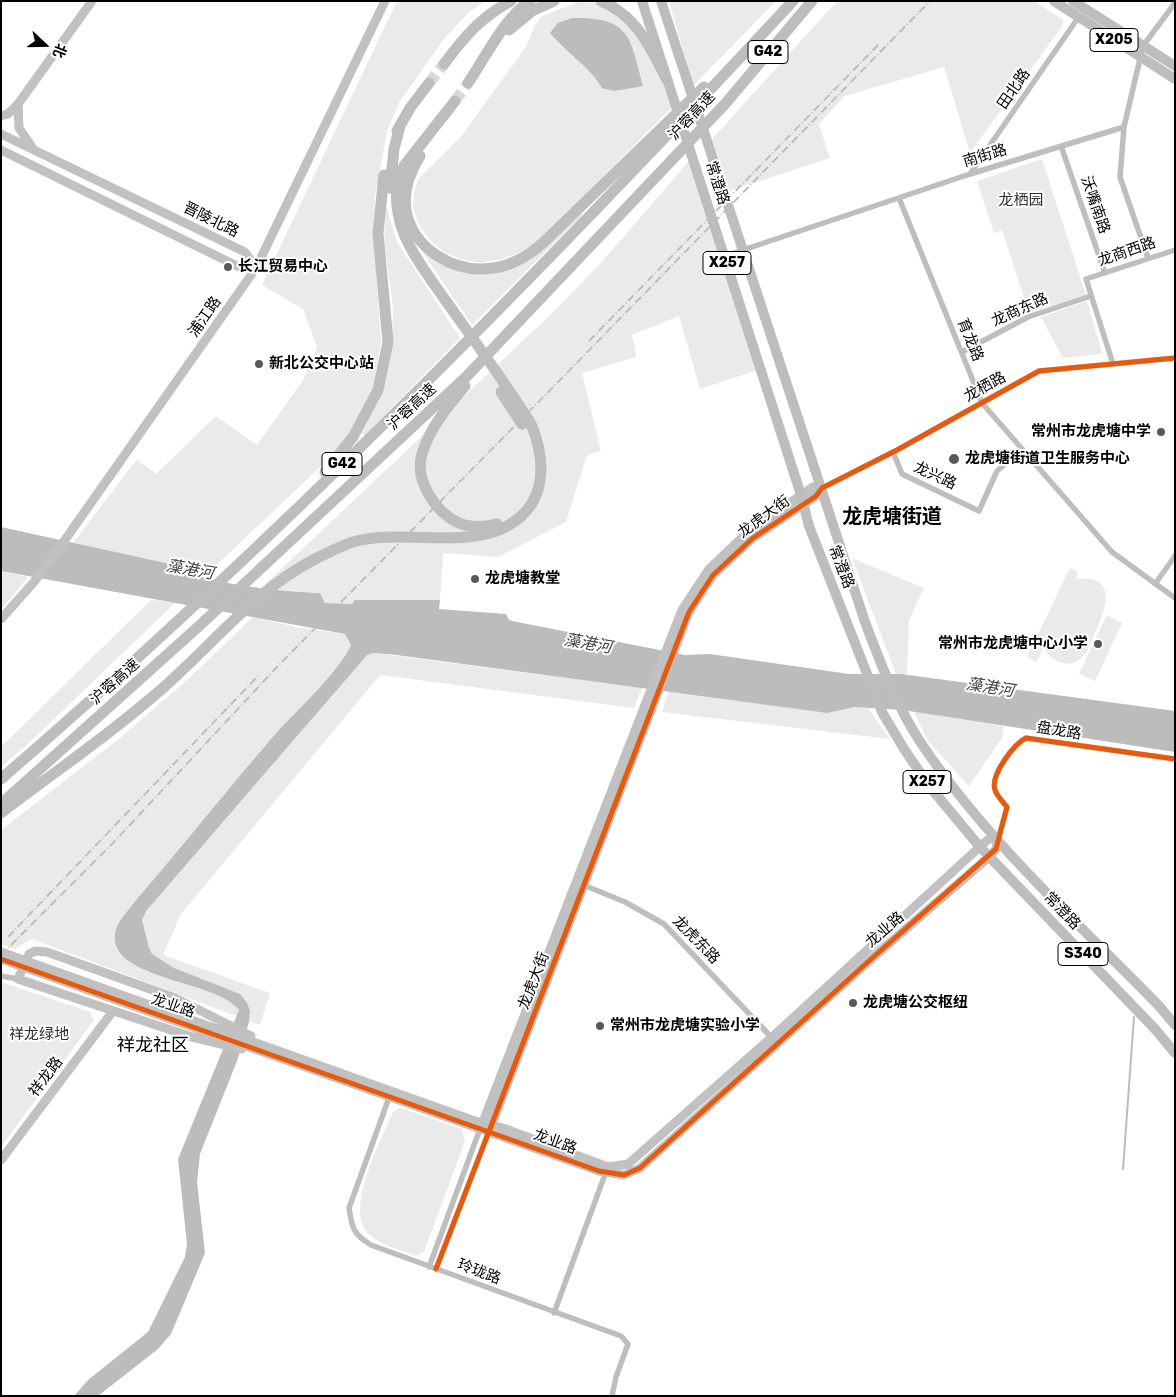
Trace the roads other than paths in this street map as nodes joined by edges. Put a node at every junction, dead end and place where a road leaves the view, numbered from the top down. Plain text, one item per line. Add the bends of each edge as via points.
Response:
1 (92, 1) edge
2 (384, 1) edge
3 (506, 1) edge
4 (511, 1) edge
5 (530, 1) edge
6 (554, 1) edge
7 (601, 1) edge
8 (642, 1) edge
9 (661, 1) edge
10 (792, 1) edge
11 (812, 1) edge
12 (1054, 1) edge
13 (1073, 1) edge
14 (1175, 3) edge
15 (491, 12) junction
16 (1078, 18) junction
17 (491, 49) junction
18 (1141, 51) junction
19 (444, 64) tunnel mouth
20 (1175, 66) edge
21 (1175, 79) edge
22 (667, 80) junction
23 (429, 83) tunnel mouth
24 (468, 83) tunnel mouth
25 (455, 102) tunnel mouth
26 (18, 104) junction
27 (1, 116) edge
28 (440, 121) junction
29 (400, 126) junction
30 (1124, 127) junction
31 (1, 134) edge
32 (662, 135) junction
33 (1061, 146) junction
34 (1, 150) edge
35 (36, 150) junction
36 (970, 174) junction
37 (899, 198) junction
38 (742, 249) junction
39 (1175, 250) edge
40 (725, 256) junction
41 (1148, 258) junction
42 (256, 268) junction
43 (1105, 273) junction
44 (1091, 296) junction
45 (962, 352) junction
46 (1175, 358) edge
47 (1113, 364) junction
48 (468, 379) junction
49 (982, 403) junction
50 (1022, 448) junction
51 (893, 452) junction
52 (822, 488) junction
53 (802, 499) junction
54 (1175, 556) edge
55 (230, 568) junction
56 (1155, 584) junction
57 (1175, 598) edge
58 (1, 619) edge
59 (1175, 759) edge
60 (1, 779) edge
61 (1, 804) edge
62 (1, 814) edge
63 (998, 839) junction
64 (980, 847) junction
65 (988, 856) junction
66 (580, 884) junction
67 (1, 952) edge
68 (1, 959) edge
69 (40, 969) junction
70 (1, 976) edge
71 (18, 978) junction
72 (113, 1010) junction
73 (1172, 1021) edge
74 (224, 1034) junction
75 (774, 1041) junction
76 (247, 1042) junction
77 (1175, 1054) edge
78 (390, 1093) junction
79 (486, 1127) junction
80 (1, 1160) edge
81 (607, 1170) junction
82 (429, 1266) junction
83 (436, 1269) junction
84 (554, 1313) junction
85 (612, 1396) edge

1 - 26 street
2 - 42 street, 浦江路
3 - 15 highway
4 - 15 highway
5 - 17 highway via 521,7
6 - 17 highway via 532,11
7 - 22 highway via 621,11 634,23
8 - 22 main road, 常澄路 / X257
9 - 38 main road, 常澄路 / X257
10 - 32 highway
11 - 48 highway, 沪蓉高速 / G42 via 725,104
12 - 16 main road, X205
13 - 18 main road, X205
14 - 18 street
15 - 19 highway via 472,28
16 - 18 main road, X205
16 - 36 street, 田北路
17 - 24 highway
18 - 20 main road, X205
18 - 21 main road, X205
18 - 30 street
22 - 40 main road, 常澄路 / X257
23 - 29 highway
25 - 28 highway
26 - 27 street
26 - 35 street via 19,128
28 - 32 highway via 413,167 406,193 406,210 417,238 445,262 483,269 508,264 533,252
28 - 62 highway via 398,177 399,219 434,284 531,424 541,462 534,500 523,514 495,532 354,542 314,559 276,584 156,695
29 - 48 highway via 390,190 390,208 398,237 526,430 535,460 532,487 526,501 506,519 481,527 461,524 448,517 433,502 422,480 421,456 429,436
29 - 55 highway via 384,173 378,233 388,342 378,390 353,437 322,476
30 - 33 street, 南街路
30 - 41 street via 1120,177
31 - 35 street, 晋陵北路
32 - 55 highway, 沪蓉高速 / G42 via 496,314
33 - 36 street, 南街路
33 - 43 street, 沃嘴南路
34 - 42 street, 晋陵北路 via 239,267
35 - 42 street, 晋陵北路 via 245,252
36 - 37 street, 南街路
37 - 38 street, 南街路
37 - 45 street, 育龙路
38 - 40 street, 南街路
38 - 52 main road, 常澄路 / X257
39 - 41 street, 龙商西路
40 - 53 main road, 常澄路 / X257
41 - 43 street, 龙商西路
42 - 58 street, 浦江路 via 67,537 34,582
43 - 44 street, 龙商西路 via 1086,279
44 - 45 street, 龙商东路 via 1028,317
44 - 47 street, 龙商西路
45 - 49 street, 育龙路
46 - 47 street, 龙栖路
47 - 49 street, 龙栖路 via 1039,370
48 - 61 highway, 沪蓉高速 / G42
49 - 50 street, 育龙路
49 - 51 street, 龙栖路
50 - 51 street, 龙兴路 via 997,471 979,511 902,474
50 - 56 street, 育龙路 via 1112,552
51 - 52 street, 龙栖路
52 - 53 street, 龙虎大街 via 813,488
52 - 63 main road, 常澄路 / X257 via 865,622 904,713 927,752
53 - 64 main road, 常澄路 / X257 via 809,526 882,712 930,787
53 - 66 street, 龙虎大街 via 749,531 710,569 682,610
54 - 56 street
55 - 60 highway, 沪蓉高速
56 - 57 street, 育龙路
59 - 63 street, 盘龙路 via 1026,738 1017,743 996,775 995,790 1007,807
63 - 64 street, 龙业路 via 989,839
63 - 65 street, 龙业路 via 996,849
63 - 73 main road, 常澄路 / S340
64 - 65 main road, 常澄路
64 - 75 street, 龙业路
65 - 75 street, 龙业路
65 - 77 main road, 常澄路 / S340
66 - 75 street, 龙虎东路 via 625,902 664,924
66 - 79 street, 龙虎大街
67 - 69 street, 龙业路
68 - 69 street, 龙业路
69 - 74 street, 龙业路
70 - 71 street
71 - 72 street
71 - 74 street via 29,954 47,952 175,998
72 - 74 street via 192,1037
72 - 80 street, 祥龙路
74 - 76 street, 龙业路
74 - 76 street
75 - 81 street, 龙业路 via 628,1164
76 - 78 street, 龙业路
78 - 79 street, 龙业路
78 - 82 street, 玲珑路 via 349,1208 352,1225 357,1237 371,1245
79 - 81 street, 龙业路
79 - 82 street, 龙虎大街
79 - 83 street, 龙虎大街
81 - 84 street
82 - 83 street, 玲珑路
83 - 84 street, 玲珑路
84 - 85 street, 玲珑路 via 621,1336 628,1344

